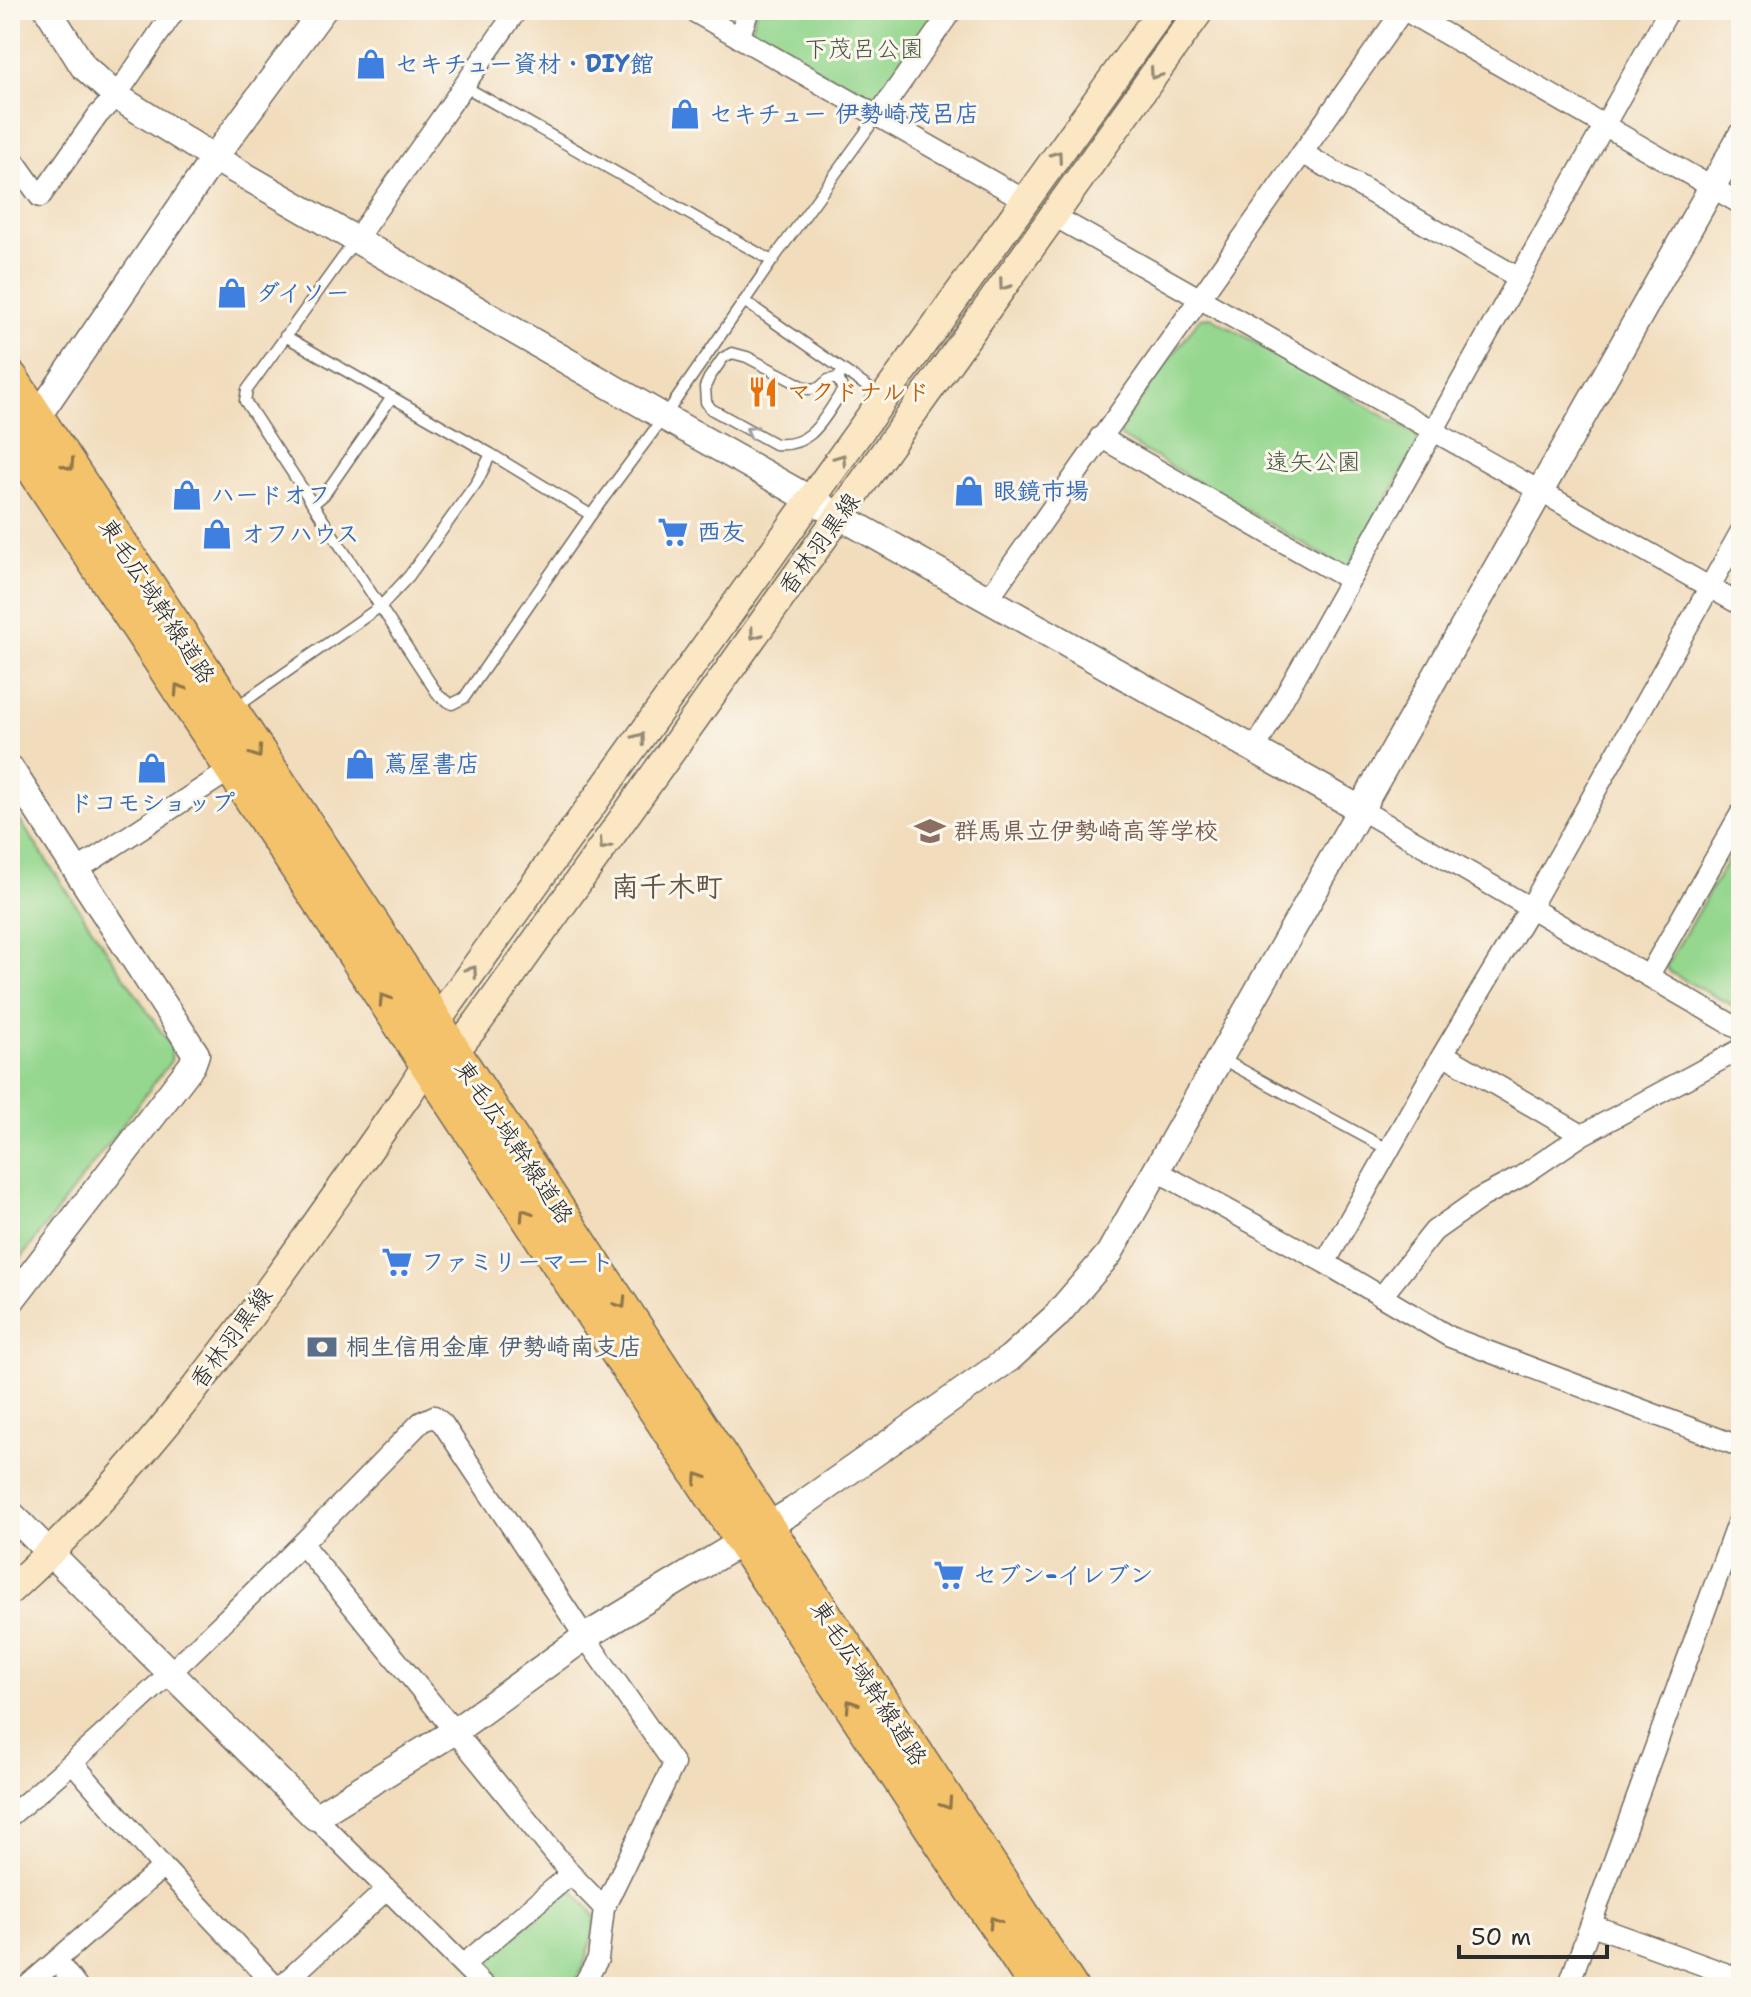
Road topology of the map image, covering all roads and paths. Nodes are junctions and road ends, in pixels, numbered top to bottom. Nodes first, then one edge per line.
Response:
1 (48, 10) edge
2 (175, 10) edge
3 (323, 10) edge
4 (517, 10) edge
5 (691, 10) edge
6 (749, 10) edge
7 (952, 10) edge
8 (1162, 10) edge
9 (1200, 10) edge
10 (1403, 10) edge
11 (1669, 10) edge
12 (739, 38) junction
13 (464, 86) junction
14 (116, 96) junction
15 (878, 115) junction
16 (1605, 125) junction
17 (1741, 136) edge
18 (1302, 153) junction
19 (10, 155) edge
20 (214, 158) junction
21 (1711, 188) junction
22 (1025, 200) junction
23 (1741, 204) edge
24 (1054, 216) junction
25 (357, 238) junction
26 (772, 261) junction
27 (1519, 278) junction
28 (1201, 297) junction
29 (744, 301) junction
30 (285, 336) junction
31 (841, 375) junction
32 (10, 377) edge
33 (392, 397) junction
34 (884, 398) junction
35 (664, 417) junction
36 (1434, 431) junction
37 (1100, 437) junction
38 (19, 439) edge
39 (491, 454) junction
40 (1541, 492) junction
41 (812, 500) junction
42 (313, 504) junction
43 (591, 515) junction
44 (839, 516) junction
45 (1741, 531) edge
46 (1348, 579) junction
47 (1709, 586) junction
48 (988, 599) junction
49 (1741, 605) edge
50 (381, 606) junction
51 (230, 711) junction
52 (1254, 751) junction
53 (10, 768) edge
54 (232, 769) junction
55 (1360, 809) junction
56 (1741, 813) edge
57 (77, 870) junction
58 (1530, 908) junction
59 (1649, 975) junction
60 (436, 1022) junction
61 (1741, 1030) edge
62 (1741, 1049) edge
63 (1443, 1054) junction
64 (440, 1058) junction
65 (1221, 1058) junction
66 (1582, 1135) junction
67 (1389, 1150) junction
68 (1157, 1171) junction
69 (1325, 1263) junction
70 (1382, 1296) junction
71 (10, 1302) edge
72 (1741, 1447) edge
73 (1741, 1512) edge
74 (10, 1513) edge
75 (755, 1535) junction
76 (302, 1544) junction
77 (50, 1554) junction
78 (10, 1590) edge
79 (585, 1637) junction
80 (170, 1674) junction
81 (455, 1731) junction
82 (73, 1763) junction
83 (10, 1816) edge
84 (315, 1817) junction
85 (163, 1867) junction
86 (571, 1874) junction
87 (386, 1890) junction
88 (604, 1908) junction
89 (1592, 1925) junction
90 (57, 1961) junction
91 (463, 1965) junction
92 (1741, 1979) edge
93 (26, 1987) edge
94 (77, 1987) edge
95 (278, 1987) edge
96 (485, 1987) edge
97 (582, 1987) edge
98 (1037, 1987) edge
99 (1070, 1987) edge
100 (1568, 1987) edge

1 - 14 street
2 - 14 street
3 - 20 street
4 - 13 street
5 - 12 street
6 - 12 street
7 - 15 street
22 -> 8 main road, 香林羽黒線
9 -> 24 main road, 香林羽黒線
10 - 16 street
10 - 18 street
11 - 16 street
12 - 15 street
13 - 25 street
13 - 26 lane
14 - 19 street
14 - 20 street
15 - 22 street
15 - 26 lane
16 - 21 street
16 - 27 street
17 - 21 street
18 - 27 street
18 - 28 street
20 - 25 street
20 - 38 street
21 - 23 street
21 - 40 street
22 - 34 main road, 香林羽黒線
24 - 28 street
24 -> 44 main road, 香林羽黒線
25 - 30 lane
25 - 35 street
26 - 29 lane
27 - 36 street
28 - 36 street
28 - 37 street
29 - 31 lane
29 - 35 lane
30 - 33 lane
30 - 42 lane
31 -> 31 lane
31 - 34 lane
32 - 38 highway, 東毛広域幹線道路
33 - 39 lane
33 - 42 lane
41 -> 34 main road, 香林羽黒線
35 - 41 street
35 - 43 lane
36 - 40 street
36 - 46 street
37 - 46 street
37 - 48 street
38 -> 51 highway, 東毛広域幹線道路
54 -> 38 highway, 東毛広域幹線道路
39 - 43 lane
39 - 50 lane
40 - 47 street
40 - 55 street
41 - 44 street
60 -> 41 main road, 香林羽黒線
42 - 50 lane
43 - 50 lane
44 - 48 street
44 -> 64 main road, 香林羽黒線
45 - 47 street
46 - 52 street
47 - 49 street
47 - 58 street
48 - 52 street
50 - 51 lane
51 -> 60 highway, 東毛広域幹線道路
52 - 55 street
53 - 57 street
54 - 57 street
64 -> 54 highway, 東毛広域幹線道路
55 - 58 street
55 - 65 street
56 - 59 street
57 - 71 street
58 - 59 street
58 - 63 street
59 - 61 street
60 - 64 highway, 東毛広域幹線道路
62 - 66 street
63 - 66 street
63 - 67 street
64 - 75 highway, 東毛広域幹線道路
64 - 77 main road, 香林羽黒線
65 - 67 lane
65 - 68 street
66 - 70 street
67 - 69 street
68 - 69 street
68 - 75 street
69 - 70 street
70 - 72 street
73 - 89 street
74 - 77 street
75 - 79 street
98 -> 75 highway, 東毛広域幹線道路
75 -> 99 highway, 東毛広域幹線道路
76 - 79 street
76 - 80 street
76 - 81 street
77 - 78 main road, 香林羽黒線
77 - 80 street
79 - 81 street
79 - 88 street
80 - 82 street
80 - 84 street
81 - 84 street
81 - 86 street
82 - 83 street
82 - 85 street
84 - 87 street
85 - 90 street
85 - 95 street
86 - 88 street
86 - 91 street
87 - 91 street
87 - 95 street
88 - 97 street
89 - 92 street
89 - 100 street
90 - 93 street
90 - 94 street
91 - 96 street

